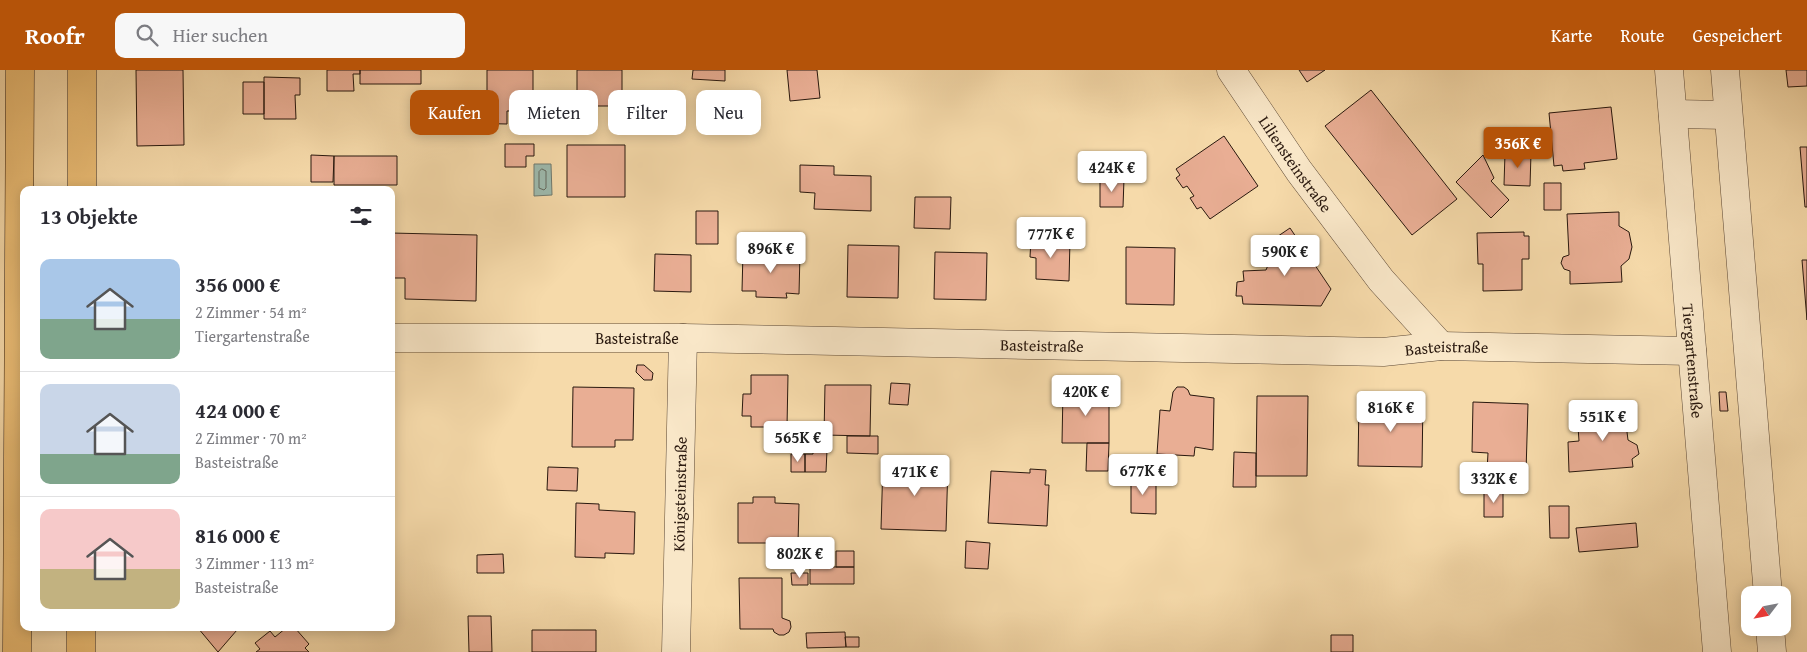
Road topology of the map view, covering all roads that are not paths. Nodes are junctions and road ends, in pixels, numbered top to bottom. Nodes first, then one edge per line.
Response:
1 (20, 70) edge
2 (82, 70) edge
3 (1231, 70) edge
4 (1670, 70) edge
5 (1725, 70) edge
6 (1673, 114) junction
7 (1728, 115) junction
8 (82, 186) edge
9 (395, 338) edge
10 (683, 338) junction
11 (1441, 346) junction
12 (1692, 351) junction
13 (1767, 586) edge
14 (81, 631) edge
15 (1771, 636) edge
16 (17, 652) edge
17 (81, 652) edge
18 (676, 652) edge
19 (1717, 652) edge
20 (1772, 652) edge

1 - 16 main road
2 - 8 main road
3 - 11 street, Liliensteinstraße
4 - 6 street, Tiergartenstraße
5 - 7 street
6 - 7 street
6 - 12 street, Tiergartenstraße
7 - 13 street
9 - 10 street, Basteistraße
10 - 11 street, Basteistraße
10 - 18 street, Königsteinstraße
11 - 12 street, Basteistraße
12 - 19 street, Tiergartenstraße
14 - 17 main road
15 - 20 street

